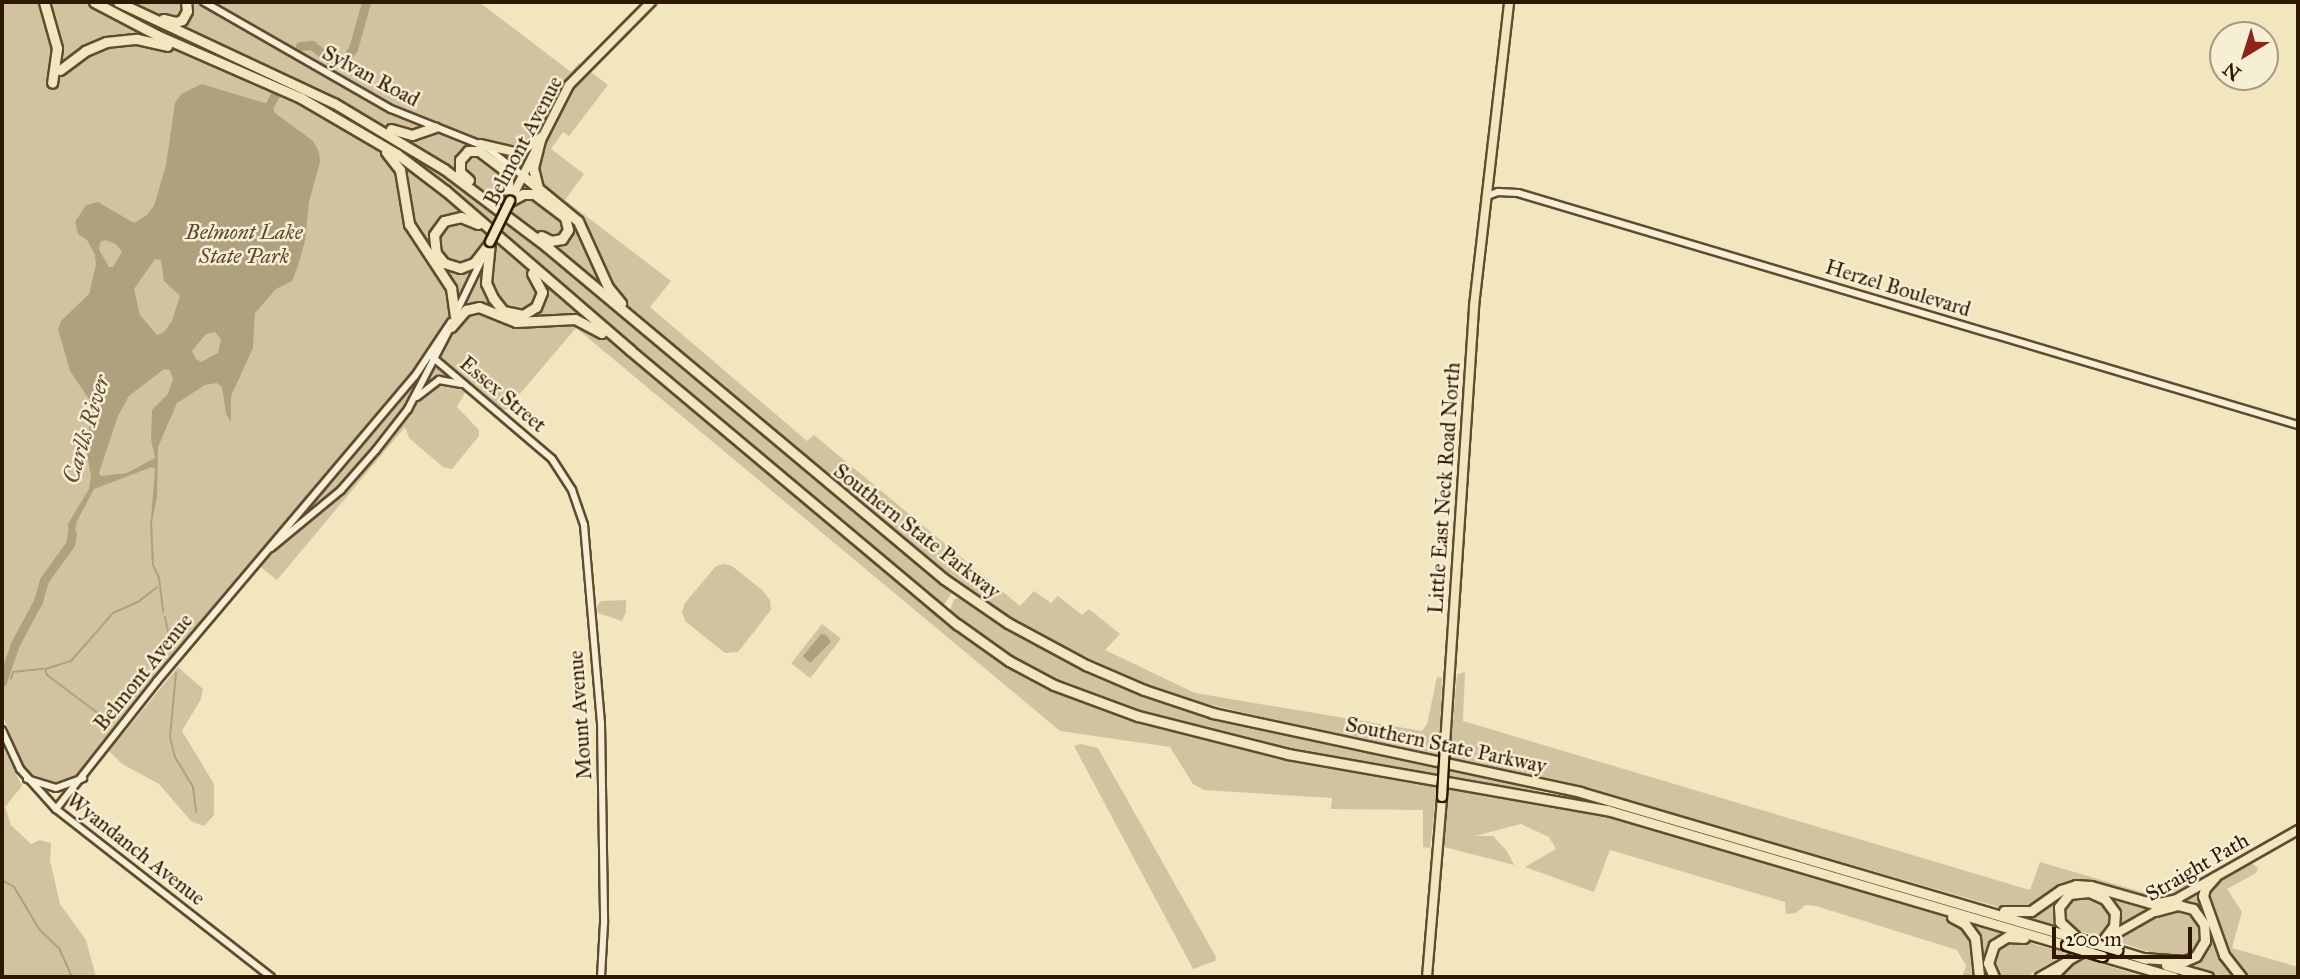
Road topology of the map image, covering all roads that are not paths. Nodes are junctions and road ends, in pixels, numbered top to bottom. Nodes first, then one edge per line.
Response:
1 (44, 2) edge
2 (93, 2) edge
3 (118, 2) edge
4 (186, 2) edge
5 (204, 2) edge
6 (651, 2) edge
7 (1508, 2) edge
8 (141, 14) junction
9 (195, 52) junction
10 (60, 70) dead end
11 (52, 83) dead end
12 (357, 115) junction
13 (356, 127) junction
14 (435, 127) junction
15 (541, 137) junction
16 (480, 144) junction
17 (522, 175) junction
18 (539, 189) junction
19 (1487, 196) junction
20 (510, 201) junction
21 (495, 206) junction
22 (526, 231) junction
23 (491, 237) junction
24 (523, 260) junction
25 (454, 317) junction
26 (451, 327) junction
27 (646, 330) junction
28 (630, 350) junction
29 (433, 358) junction
30 (415, 376) junction
31 (424, 381) junction
32 (464, 385) junction
33 (412, 401) junction
34 (2298, 425) edge
35 (552, 459) joint
36 (259, 558) junction
37 (2, 730) edge
38 (85, 777) junction
39 (27, 779) junction
40 (56, 809) junction
41 (2298, 830) edge
42 (2215, 877) junction
43 (2177, 899) junction
44 (1923, 904) junction
45 (1971, 907) junction
46 (2156, 911) junction
47 (2079, 939) junction
48 (2049, 940) junction
49 (2102, 942) junction
50 (2143, 958) junction
51 (2067, 961) junction
52 (2121, 961) junction
53 (271, 977) edge
54 (601, 977) edge
55 (1427, 977) edge
56 (1979, 977) edge
57 (1994, 977) edge
58 (2040, 977) edge
59 (2051, 977) edge
60 (2155, 977) edge
61 (2174, 977) edge
62 (2208, 977) edge
63 (2241, 977) edge

1 - 11 highway
2 - 9 highway, Southern State Parkway
3 - 8 highway, Southern State Parkway
4 - 8 highway
5 - 14 street, Sylvan Road
6 - 15 main road, Belmont Avenue
7 - 19 main road, Little East Neck Road North
8 - 12 highway, Southern State Parkway
9 - 10 highway
9 - 13 highway, Southern State Parkway
12 - 14 highway
12 - 21 highway, Southern State Parkway
13 - 23 highway, Southern State Parkway
13 - 25 highway
14 - 16 street, Sylvan Road
15 - 16 main road
15 - 17 main road, Belmont Avenue
15 - 18 highway
16 - 17 street, Sylvan Road
17 - 18 highway
17 - 20 main road, Belmont Avenue
18 - 27 highway
19 - 34 street, Herzel Boulevard
19 - 55 main road, Little East Neck Road North, bridge
20 - 21 highway
20 - 22 highway
20 - 23 main road, Belmont Avenue, bridge
21 - 22 highway, Southern State Parkway
22 - 27 highway, Southern State Parkway
23 - 23 highway
23 - 24 highway, Southern State Parkway
23 - 24 highway
23 - 25 street, Belmont Avenue
24 - 28 highway, Southern State Parkway
25 - 26 street, Belmont Avenue
25 - 29 street, Belmont Avenue
26 - 28 highway
26 - 29 street, Belmont Avenue
27 - 45 highway, Southern State Parkway
28 - 44 highway, Southern State Parkway
29 - 30 street, Belmont Avenue
29 - 31 street, Belmont Avenue
29 - 32 street, Essex Street
30 - 31 street
30 - 36 street, Belmont Avenue
31 - 33 street, Belmont Avenue
32 - 33 street
32 - 35 street, Essex Street
33 - 36 street, Belmont Avenue
35 - 54 street, Mount Avenue
36 - 38 street, Belmont Avenue
37 - 39 street, Wyandanch Avenue
38 - 39 street
38 - 40 street, Belmont Avenue
39 - 40 street, Wyandanch Avenue
40 - 53 street, Wyandanch Avenue
41 - 42 main road, Straight Path
42 - 43 main road, Straight Path
42 - 63 highway
43 - 45 highway
43 - 46 main road, Straight Path
44 - 48 highway, Southern State Parkway
44 - 56 highway
45 - 47 highway, Southern State Parkway
46 - 49 main road, Straight Path
46 - 50 highway
47 - 49 highway
47 - 50 highway, Southern State Parkway, bridge
48 - 52 highway, Southern State Parkway, bridge
48 - 57 highway
49 - 51 main road, Straight Path
50 - 62 highway, Southern State Parkway
51 - 58 main road, Straight Path
51 - 59 highway
52 - 60 highway
52 - 61 highway, Southern State Parkway

